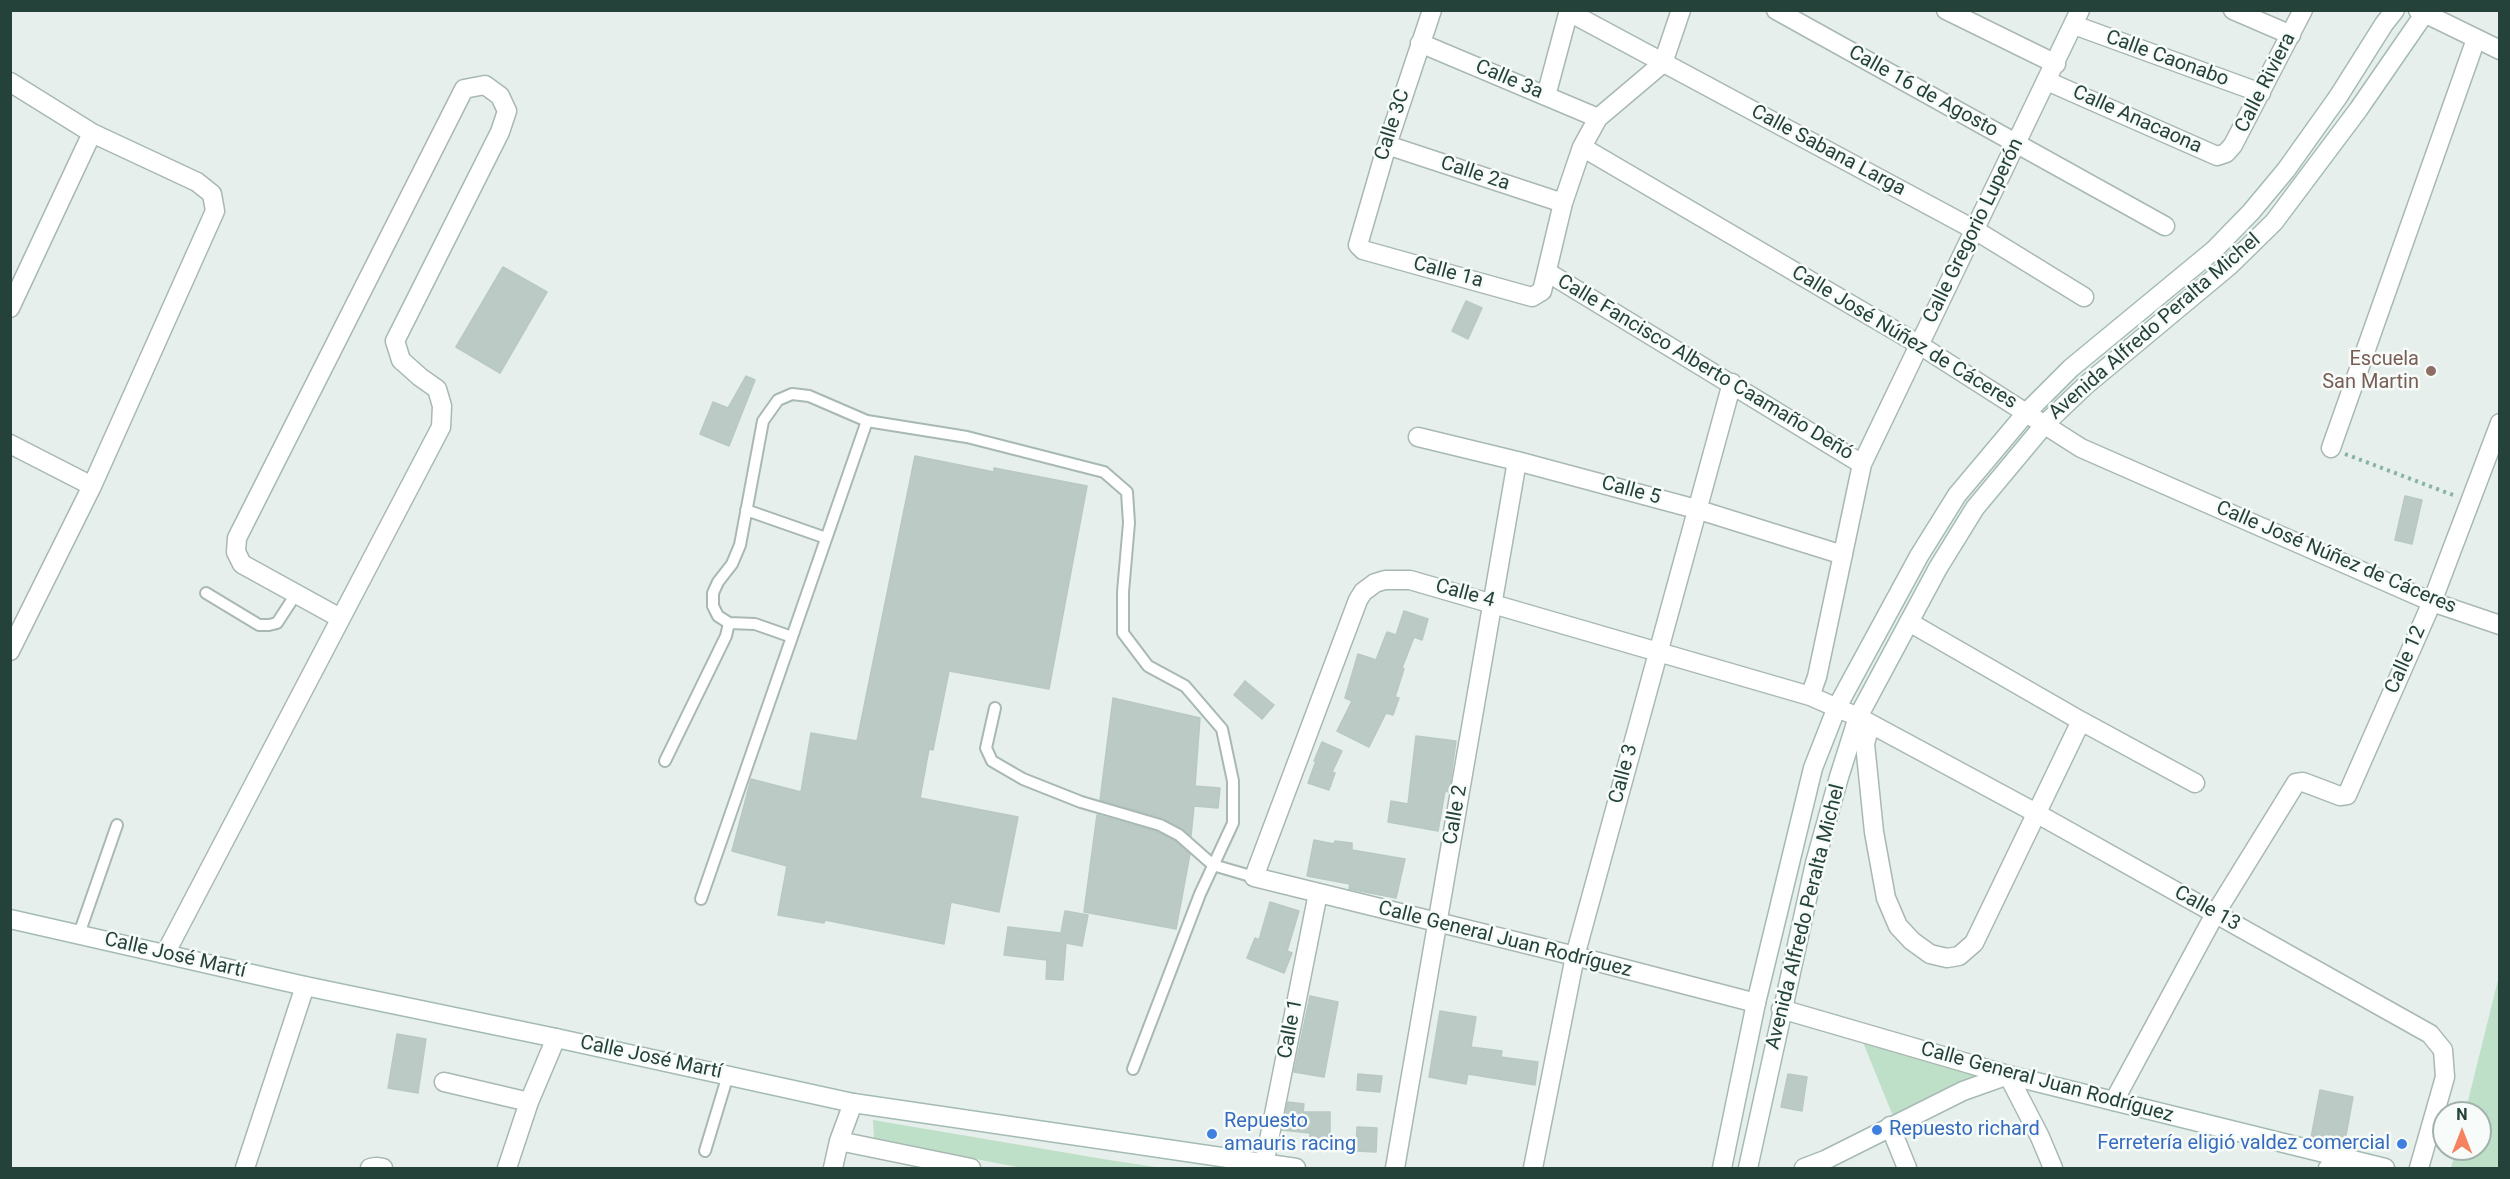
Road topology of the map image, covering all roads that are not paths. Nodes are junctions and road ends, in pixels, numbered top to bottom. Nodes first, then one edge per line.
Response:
1 (1432, 10) edge
2 (1681, 10) edge
3 (1776, 10) edge
4 (1946, 10) edge
5 (2233, 10) edge
6 (2303, 10) edge
7 (2396, 10) edge
8 (1569, 11) edge
9 (2423, 12) edge
10 (2077, 18) edge
11 (2291, 35) junction
12 (2476, 39) junction
13 (1420, 43) junction
14 (2499, 50) edge
15 (1664, 63) junction
16 (2056, 64) junction
17 (2048, 81) junction
18 (10, 82) edge
19 (2261, 93) junction
20 (1546, 96) junction
21 (1598, 118) junction
22 (92, 133) junction
23 (2017, 143) junction
24 (1387, 145) junction
25 (1582, 147) junction
26 (2226, 153) joint
27 (1563, 203) junction
28 (2165, 226) dead end
29 (1975, 230) junction
30 (1358, 241) joint
31 (1547, 272) junction
32 (1542, 291) joint
33 (2084, 297) dead end
34 (10, 308) edge
35 (1918, 344) junction
36 (1732, 383) junction
37 (2026, 413) junction
38 (867, 421) junction
39 (2499, 423) edge
40 (2045, 424) junction
41 (1418, 437) dead end
42 (10, 444) edge
43 (2331, 448) road end
44 (1517, 461) junction
45 (1862, 464) junction
46 (92, 486) junction
47 (1696, 509) junction
48 (746, 510) junction
49 (826, 538) junction
50 (1843, 555) junction
51 (206, 593) dead end
52 (296, 594) junction
53 (1493, 602) junction
54 (2432, 602) junction
55 (340, 618) junction
56 (1908, 622) junction
57 (729, 623) junction
58 (2499, 625) edge
59 (792, 637) junction
60 (10, 651) edge
61 (1657, 653) junction
62 (1810, 696) junction
63 (1837, 707) junction
64 (995, 708) dead end
65 (1864, 721) junction
66 (2081, 721) junction
67 (665, 762) dead end
68 (2195, 783) dead end
69 (2036, 813) junction
70 (117, 825) dead end
71 (1213, 866) junction
72 (1254, 877) junction
73 (1318, 893) junction
74 (701, 899) dead end
75 (2215, 914) junction
76 (10, 919) edge
77 (1437, 923) junction
78 (79, 934) junction
79 (165, 954) junction
80 (1575, 956) junction
81 (305, 986) junction
82 (1756, 1003) junction
83 (1781, 1009) junction
84 (556, 1038) junction
85 (1133, 1069) dead end
86 (728, 1075) junction
87 (2008, 1075) junction
88 (444, 1082) dead end
89 (2114, 1101) junction
90 (529, 1102) junction
91 (853, 1103) junction
92 (1890, 1126) junction
93 (839, 1141) junction
94 (705, 1151) dead end
95 (2333, 1163) edge
96 (1264, 1165) junction
97 (244, 1168) edge
98 (370, 1168) edge
99 (383, 1168) edge
100 (507, 1168) edge
101 (833, 1168) edge
102 (971, 1168) edge
103 (1288, 1168) edge
104 (1395, 1168) edge
105 (1533, 1168) edge
106 (1722, 1168) edge
107 (1748, 1168) edge
108 (1804, 1168) edge
109 (1907, 1168) edge
110 (2052, 1168) edge
111 (2385, 1168) edge
112 (2419, 1168) edge

1 - 13 street, Calle 3C
2 - 15 street
3 - 23 street, Calle 16 de Agosto
4 - 16 street
5 - 11 street
6 - 11 street, Calle Riviera
7 - 37 street, Avenida Alfredo Peralta Michel
8 - 15 street, Calle Sabana Larga
8 - 20 street
9 - 12 street
9 - 40 street, Avenida Alfredo Peralta Michel
10 - 16 street, Calle Gregorio Luperón
10 - 19 street, Calle Caonabo
11 - 19 street, Calle Riviera
12 - 14 street
12 - 43 street
13 - 20 street, Calle 3a
13 - 24 street, Calle 3C
15 - 21 street, Calle Fancisco Alberto Caamaño Deñó
15 - 29 street, Calle Sabana Larga
16 - 17 street, Calle Gregorio Luperón
17 - 23 street, Calle Gregorio Luperón
17 - 26 street, Calle Anacaona
18 - 22 street
19 - 26 street, Calle Riviera
20 - 21 street, Calle 3a
21 - 25 street, Calle Fancisco Alberto Caamaño Deñó
22 - 34 street
22 - 46 street
23 - 28 street, Calle 16 de Agosto
23 - 29 street, Calle Gregorio Luperón
24 - 27 street, Calle 2a
24 - 30 street, Calle 3C
25 - 27 street, Calle Fancisco Alberto Caamaño Deñó
25 - 35 street, Calle José Núñez de Cáceres
27 - 31 street, Calle Fancisco Alberto Caamaño Deñó
29 - 33 street, Calle Sabana Larga
29 - 35 street, Calle Gregorio Luperón
30 - 32 street, Calle 1a
31 - 32 street, Calle Fancisco Alberto Caamaño Deñó
31 - 36 street, Calle Fancisco Alberto Caamaño Deñó
35 - 37 street, Calle José Núñez de Cáceres
35 - 45 street, Calle Gregorio Luperón
36 - 45 street, Calle Fancisco Alberto Caamaño Deñó
36 - 47 street, Calle 3
37 - 40 street, Calle José Núñez de Cáceres
37 - 63 street, Avenida Alfredo Peralta Michel
38 - 48 lane
38 - 49 lane
38 - 71 lane
39 - 54 street, Calle 12
40 - 54 street, Calle José Núñez de Cáceres
40 - 56 street, Avenida Alfredo Peralta Michel
41 - 44 street, Calle 5
42 - 46 street
44 - 47 street, Calle 5
44 - 53 street, Calle 2
45 - 50 street, Calle Gregorio Luperón
46 - 60 street
47 - 50 street, Calle 5
47 - 61 street, Calle 3
48 - 49 lane
48 - 57 lane
49 - 59 lane
50 - 62 street, Calle Gregorio Luperón
51 - 52 lane
52 - 55 street
52 - 55 street
53 - 61 street, Calle 4
53 - 72 street, Calle 4
53 - 77 street, Calle 2
54 - 58 street, Calle José Núñez de Cáceres
54 - 75 street, Calle 12
55 - 79 street
56 - 65 street, Avenida Alfredo Peralta Michel
56 - 66 street
57 - 59 lane
57 - 67 lane
59 - 74 lane
61 - 62 street, Calle 4
61 - 80 street, Calle 3
62 - 63 street, Calle 4
63 - 65 street, Calle 4
63 - 82 street, Avenida Alfredo Peralta Michel
64 - 71 lane
65 - 69 street, Calle 13
65 - 69 street
65 - 83 street, Avenida Alfredo Peralta Michel
66 - 68 street
66 - 69 street
69 - 75 street, Calle 13
70 - 78 lane
71 - 72 lane
71 - 85 lane
72 - 73 street, Calle General Juan Rodríguez
73 - 77 street, Calle General Juan Rodríguez
73 - 96 street, Calle 1
75 - 89 street
75 - 112 street, Calle 13
76 - 78 street, Calle José Martí
77 - 80 street, Calle General Juan Rodríguez
77 - 104 street, Calle 2
78 - 79 street, Calle José Martí
79 - 81 street, Calle José Martí
80 - 82 street, Calle General Juan Rodríguez
80 - 105 street, Calle 3
81 - 84 street, Calle José Martí
81 - 97 street
82 - 106 street, Avenida Alfredo Peralta Michel
83 - 87 street, Calle General Juan Rodríguez
83 - 107 street, Avenida Alfredo Peralta Michel
84 - 86 street, Calle José Martí
84 - 90 street
86 - 91 street, Calle José Martí
86 - 94 lane
87 - 89 street, Calle General Juan Rodríguez
87 - 92 street
87 - 110 street
88 - 90 street
89 - 95 street, Calle General Juan Rodríguez
90 - 100 street
91 - 93 street
91 - 96 street, Calle José Martí
92 - 108 street
92 - 109 street
93 - 101 street
93 - 102 street
95 - 111 street, Calle General Juan Rodríguez
96 - 103 street, Calle José Martí
98 - 99 street

